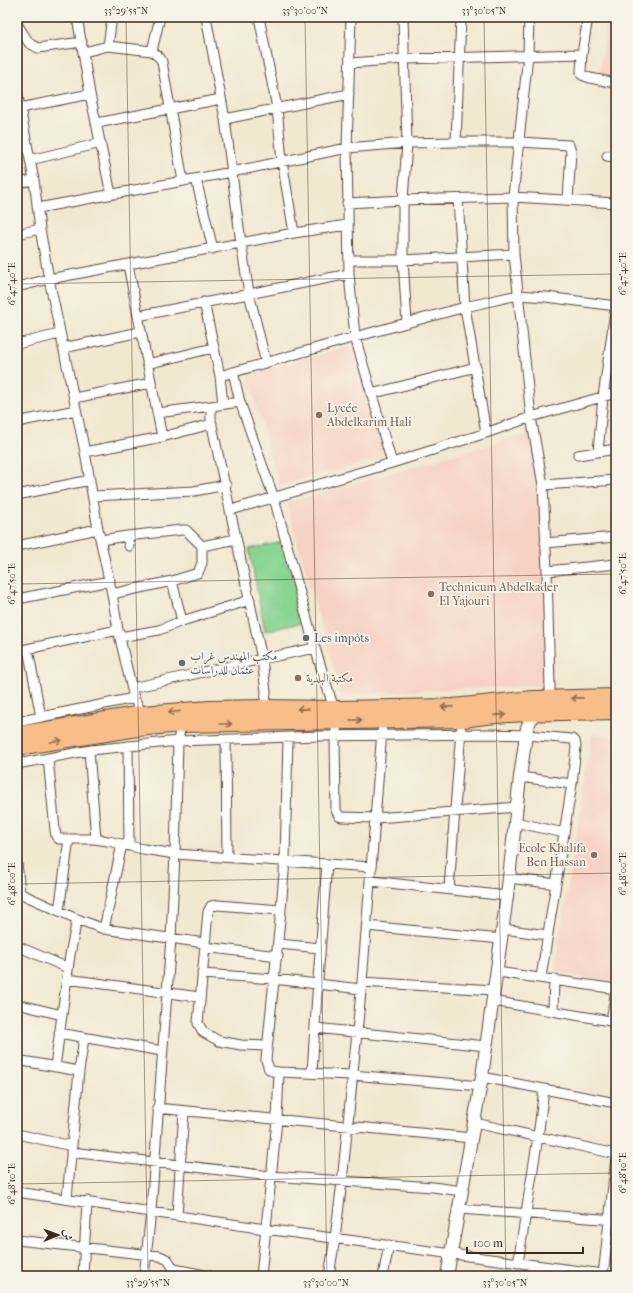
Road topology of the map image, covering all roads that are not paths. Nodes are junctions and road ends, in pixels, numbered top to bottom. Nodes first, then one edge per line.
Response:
1 (77, 17) edge
2 (112, 17) edge
3 (160, 17) edge
4 (206, 17) edge
5 (259, 17) edge
6 (351, 17) edge
7 (403, 17) edge
8 (461, 17) edge
9 (529, 17) edge
10 (588, 17) edge
11 (17, 24) edge
12 (108, 46) junction
13 (83, 47) junction
14 (152, 51) junction
15 (582, 54) junction
16 (528, 55) junction
17 (459, 58) junction
18 (405, 59) junction
19 (350, 63) junction
20 (616, 83) edge
21 (17, 92) edge
22 (90, 94) junction
23 (349, 94) junction
24 (222, 99) junction
25 (20, 108) junction
26 (277, 108) junction
27 (171, 109) junction
28 (225, 119) junction
29 (97, 123) junction
30 (456, 142) junction
31 (520, 142) junction
32 (406, 143) junction
33 (101, 144) junction
34 (347, 148) junction
35 (30, 160) junction
36 (282, 161) junction
37 (232, 172) junction
38 (196, 179) junction
39 (34, 180) junction
40 (184, 181) junction
41 (17, 183) edge
42 (111, 194) junction
43 (513, 197) junction
44 (458, 199) junction
45 (403, 200) junction
46 (568, 200) junction
47 (347, 203) junction
48 (616, 203) edge
49 (38, 208) junction
50 (347, 225) junction
51 (40, 229) junction
52 (294, 233) junction
53 (17, 234) edge
54 (241, 243) junction
55 (213, 249) junction
56 (514, 254) junction
57 (462, 257) junction
58 (349, 260) junction
59 (403, 260) junction
60 (128, 265) junction
61 (349, 274) junction
62 (49, 279) junction
63 (17, 287) edge
64 (249, 293) junction
65 (518, 295) junction
66 (204, 302) junction
67 (616, 305) edge
68 (465, 307) junction
69 (138, 316) junction
70 (407, 323) junction
71 (140, 332) junction
72 (60, 334) junction
73 (355, 337) junction
74 (17, 344) edge
75 (64, 348) junction
76 (213, 348) junction
77 (266, 363) junction
78 (147, 364) junction
79 (476, 367) junction
80 (233, 372) junction
81 (220, 376) junction
82 (151, 383) junction
83 (616, 393) edge
84 (371, 394) junction
85 (603, 397) junction
86 (74, 398) junction
87 (240, 402) junction
88 (223, 404) junction
89 (211, 406) junction
90 (76, 410) junction
91 (157, 413) junction
92 (531, 417) junction
93 (17, 422) edge
94 (212, 424) junction
95 (486, 433) junction
96 (162, 437) junction
97 (616, 449) edge
98 (85, 452) junction
99 (598, 452) junction
100 (578, 455) dead end
101 (392, 463) junction
102 (90, 480) junction
103 (616, 480) edge
104 (226, 485) junction
105 (543, 485) junction
106 (17, 495) edge
107 (93, 496) junction
108 (274, 498) junction
109 (231, 510) junction
110 (98, 529) junction
111 (127, 536) junction
112 (616, 537) edge
113 (236, 539) junction
114 (101, 540) junction
115 (545, 543) junction
116 (17, 546) edge
117 (129, 546) dead end
118 (202, 546) junction
119 (616, 564) edge
120 (547, 571) junction
121 (110, 581) junction
122 (172, 581) junction
123 (112, 594) junction
124 (17, 599) edge
125 (250, 600) junction
126 (182, 621) junction
127 (119, 634) junction
128 (315, 648) junction
129 (28, 649) junction
130 (17, 651) edge
131 (262, 659) junction
132 (132, 688) junction
133 (550, 689) dead end
134 (616, 697) edge
135 (134, 698) junction
136 (534, 706) junction
137 (271, 711) junction
138 (616, 711) edge
139 (142, 714) junction
140 (88, 715) junction
141 (336, 715) junction
142 (41, 717) junction
143 (464, 719) junction
144 (384, 720) junction
145 (17, 722) edge
146 (181, 724) junction
147 (17, 735) edge
148 (459, 735) junction
149 (527, 735) junction
150 (335, 736) junction
151 (382, 736) junction
152 (288, 738) junction
153 (226, 740) junction
154 (178, 741) junction
155 (128, 746) junction
156 (17, 747) edge
157 (89, 751) junction
158 (48, 758) junction
159 (17, 764) edge
160 (520, 777) junction
161 (572, 784) junction
162 (517, 807) junction
163 (455, 812) junction
164 (376, 818) junction
165 (515, 822) junction
166 (564, 833) junction
167 (69, 839) junction
168 (96, 839) junction
169 (126, 845) junction
170 (175, 854) junction
171 (228, 857) junction
172 (285, 860) junction
173 (17, 863) edge
174 (327, 864) junction
175 (372, 867) junction
176 (509, 878) junction
177 (371, 881) junction
178 (556, 884) junction
179 (449, 889) junction
180 (18, 892) edge
181 (507, 896) junction
182 (281, 910) junction
183 (59, 911) junction
184 (78, 919) junction
185 (367, 926) junction
186 (104, 929) junction
187 (502, 934) junction
188 (548, 935) junction
189 (170, 938) junction
190 (279, 944) junction
191 (205, 945) junction
192 (17, 946) edge
193 (320, 948) junction
194 (278, 956) junction
195 (68, 968) junction
196 (497, 972) junction
197 (202, 974) junction
198 (541, 977) junction
199 (66, 979) junction
200 (274, 979) junction
201 (554, 979) junction
202 (318, 984) junction
203 (361, 985) junction
204 (616, 989) edge
205 (166, 993) junction
206 (493, 996) junction
207 (199, 997) junction
208 (17, 1004) edge
209 (553, 1011) junction
210 (62, 1014) junction
211 (614, 1021) edge
212 (315, 1028) junction
213 (59, 1033) junction
214 (357, 1033) junction
215 (84, 1038) junction
216 (267, 1046) junction
217 (486, 1046) junction
218 (162, 1051) junction
219 (17, 1060) edge
220 (55, 1067) junction
221 (80, 1071) junction
222 (279, 1072) junction
223 (312, 1073) junction
224 (352, 1075) junction
225 (482, 1081) junction
226 (544, 1089) junction
227 (616, 1103) edge
228 (157, 1108) junction
229 (184, 1111) junction
230 (276, 1120) junction
231 (474, 1123) junction
232 (347, 1125) junction
233 (17, 1134) edge
234 (538, 1137) junction
235 (472, 1138) junction
236 (72, 1149) junction
237 (616, 1154) edge
238 (616, 1158) edge
239 (154, 1163) junction
240 (181, 1166) junction
241 (270, 1176) junction
242 (342, 1182) junction
243 (462, 1191) junction
244 (17, 1192) edge
245 (67, 1198) junction
246 (86, 1201) junction
247 (459, 1209) junction
248 (151, 1211) junction
249 (526, 1214) junction
250 (177, 1215) junction
251 (612, 1220) edge
252 (265, 1229) junction
253 (335, 1238) junction
254 (17, 1240) edge
255 (388, 1245) junction
256 (84, 1247) junction
257 (146, 1254) junction
258 (451, 1254) junction
259 (518, 1263) junction
260 (532, 1265) junction
261 (188, 1274) edge
262 (603, 1275) edge
263 (83, 1276) edge
264 (144, 1276) edge
265 (210, 1276) edge
266 (261, 1276) edge
267 (329, 1276) edge
268 (382, 1276) edge
269 (447, 1276) edge
270 (530, 1276) edge

1 - 13 street
2 - 12 street
3 - 14 street
4 - 24 street
5 - 26 street
6 - 19 street
7 - 18 street
8 - 17 street
9 - 16 street
10 - 15 street
11 - 13 street
12 - 13 street
12 - 14 street
13 - 22 street
14 - 27 street
15 - 16 street
15 - 20 street
16 - 17 street
16 - 31 street
17 - 18 street
17 - 30 street
18 - 19 street
18 - 32 street
19 - 23 street
21 - 25 street
22 - 25 street
22 - 29 street
23 - 26 street
23 - 34 street
24 - 27 street
24 - 28 street
25 - 35 street
26 - 28 street
26 - 36 street
27 - 29 street
27 - 40 street
28 - 37 street
29 - 33 street
30 - 31 street
30 - 32 street
31 - 43 street
31 - 46 street
32 - 34 street
32 - 45 street
33 - 35 street
33 - 42 street
34 - 36 street
34 - 47 street
35 - 39 street
36 - 37 street
36 - 52 street
37 - 38 street
37 - 54 street
38 - 40 street
38 - 55 street
39 - 41 street
39 - 49 street
40 - 42 street
42 - 49 street
43 - 44 street
43 - 46 street
43 - 56 street
44 - 45 street
44 - 57 street
45 - 47 street
45 - 59 street
46 - 48 street
47 - 50 street
49 - 51 street
50 - 52 street
50 - 58 street
51 - 53 street
51 - 62 street
52 - 54 street
54 - 55 street
54 - 64 street
55 - 60 street
56 - 57 street
56 - 65 street
57 - 59 street
57 - 68 street
58 - 59 street
58 - 61 street
59 - 70 street
60 - 62 street
60 - 69 street
61 - 64 street
61 - 73 street
62 - 63 street
62 - 72 street
64 - 66 street
64 - 77 street
65 - 67 street
65 - 68 street
65 - 92 street
66 - 69 street
66 - 76 street
67 - 85 street
68 - 70 street
68 - 79 street
69 - 71 street
70 - 73 street
71 - 75 street
71 - 78 street
72 - 74 street
72 - 75 street
73 - 77 street
73 - 84 street
75 - 86 street
76 - 78 street
76 - 81 street
77 - 80 street
78 - 82 street
79 - 84 street
79 - 95 street
80 - 81 street
80 - 87 street
81 - 88 street
82 - 86 street
82 - 91 street
83 - 85 street
84 - 101 street
85 - 92 street
85 - 99 street
86 - 90 street
87 - 88 street
87 - 108 street
88 - 89 street
89 - 91 street
89 - 94 street
90 - 93 street
90 - 98 street
91 - 96 street
92 - 95 street
92 - 105 street
94 - 96 street
94 - 104 street
95 - 101 street
96 - 98 street
97 - 99 street
98 - 102 street
99 - 100 street
101 - 108 street
102 - 106 street
102 - 107 street
103 - 105 street
104 - 107 street
104 - 109 street
105 - 115 street
107 - 110 street
108 - 109 street
108 - 128 street
109 - 113 street
110 - 114 street
110 - 116 street
111 - 114 street
111 - 117 street
111 - 118 street
112 - 115 street
113 - 118 street
113 - 125 street
114 - 121 street
115 - 120 street
118 - 122 street
119 - 120 street
120 - 133 street
121 - 123 street
121 - 124 street
122 - 123 street
122 - 126 street
123 - 127 street
125 - 126 street
125 - 131 street
126 - 127 street
127 - 129 street
127 - 132 street
128 - 131 street
128 - 141 street
129 - 130 street
129 - 142 street
131 - 132 street
131 - 137 street
132 - 135 street
134 -> 136 highway
135 - 139 street
135 - 140 street
136 - 138 highway
136 -> 141 highway
143 -> 136 highway
136 - 149 street
137 -> 139 highway
137 - 141 highway
146 -> 137 highway
139 - 140 highway
140 - 142 street
140 - 147 highway
141 -> 144 highway
141 - 150 street
142 - 145 street
143 - 144 highway
143 - 148 street
144 - 151 street
146 - 154 street
156 -> 146 highway
148 - 149 street
148 - 151 street
148 - 163 street
149 - 160 street
149 - 161 street
150 - 151 street
150 - 152 street
150 - 164 street
151 - 164 street
152 - 153 street
152 - 172 street
153 - 154 street
153 - 171 street
154 - 155 street
154 - 170 street
155 - 157 street
155 - 169 street
157 - 158 street
157 - 168 street
158 - 159 street
158 - 167 street
160 - 161 street
160 - 162 street
161 - 166 street
162 - 163 street
162 - 165 street
163 - 164 street
163 - 179 street
164 - 175 street
165 - 166 street
165 - 176 street
166 - 178 street
167 - 168 street
167 - 183 street
168 - 169 street
169 - 170 street
169 - 186 street
170 - 171 street
170 - 189 street
171 - 172 street
172 - 174 street
172 - 182 street
173 - 180 street
174 - 175 street
174 - 193 street
175 - 177 street
176 - 178 street
176 - 181 street
177 - 179 street
177 - 185 street
178 - 188 street
179 - 181 street
180 - 183 street
181 - 187 street
182 - 190 street
182 - 191 street
183 - 184 street
184 - 186 street
184 - 195 street
185 - 187 street
185 - 203 street
186 - 189 street
187 - 188 street
187 - 196 street
188 - 198 street
189 - 191 street
189 - 205 street
190 - 193 street
190 - 194 street
191 - 194 street
191 - 197 street
192 - 195 street
193 - 202 street
194 - 200 street
195 - 199 street
196 - 198 street
196 - 206 street
197 - 200 street
197 - 207 street
198 - 201 street
199 - 205 street
199 - 210 street
200 - 202 street
200 - 216 street
201 - 204 street
201 - 209 street
202 - 203 street
202 - 212 street
203 - 206 street
203 - 214 street
204 - 211 street
205 - 207 street
205 - 218 street
206 - 209 street
206 - 217 street
207 - 216 street
208 - 210 street
209 - 211 street
210 - 213 street
212 - 214 street
212 - 223 street
213 - 215 street
213 - 220 street
214 - 217 street
214 - 224 street
215 - 218 street
215 - 221 street
216 - 222 street
217 - 225 street
218 - 228 street
219 - 220 street
220 - 221 street
221 - 236 street
222 - 223 street
222 - 230 street
223 - 224 street
224 - 225 street
224 - 232 street
225 - 226 street
225 - 231 street
226 - 227 street
226 - 234 street
228 - 229 street
228 - 239 street
229 - 230 street
229 - 240 street
230 - 232 street
230 - 241 street
231 - 234 street
231 - 235 street
232 - 235 street
232 - 242 street
233 - 236 street
234 - 237 street
234 - 249 street
235 - 243 street
236 - 239 street
236 - 245 street
238 - 251 street
239 - 240 street
239 - 248 street
240 - 241 street
240 - 250 street
241 - 242 street
241 - 252 street
242 - 243 street
242 - 253 street
243 - 247 street
244 - 245 street
245 - 246 street
246 - 248 street
246 - 256 street
247 - 249 street
247 - 258 street
248 - 250 street
248 - 257 street
249 - 251 street
249 - 259 street
250 - 252 street
251 - 262 street
252 - 253 street
252 - 266 street
253 - 255 street
253 - 267 street
254 - 256 street
255 - 258 street
255 - 268 street
256 - 257 street
256 - 263 street
257 - 261 street
257 - 264 street
258 - 259 street
258 - 269 street
259 - 260 street
260 - 262 street
260 - 270 street
261 - 265 street

